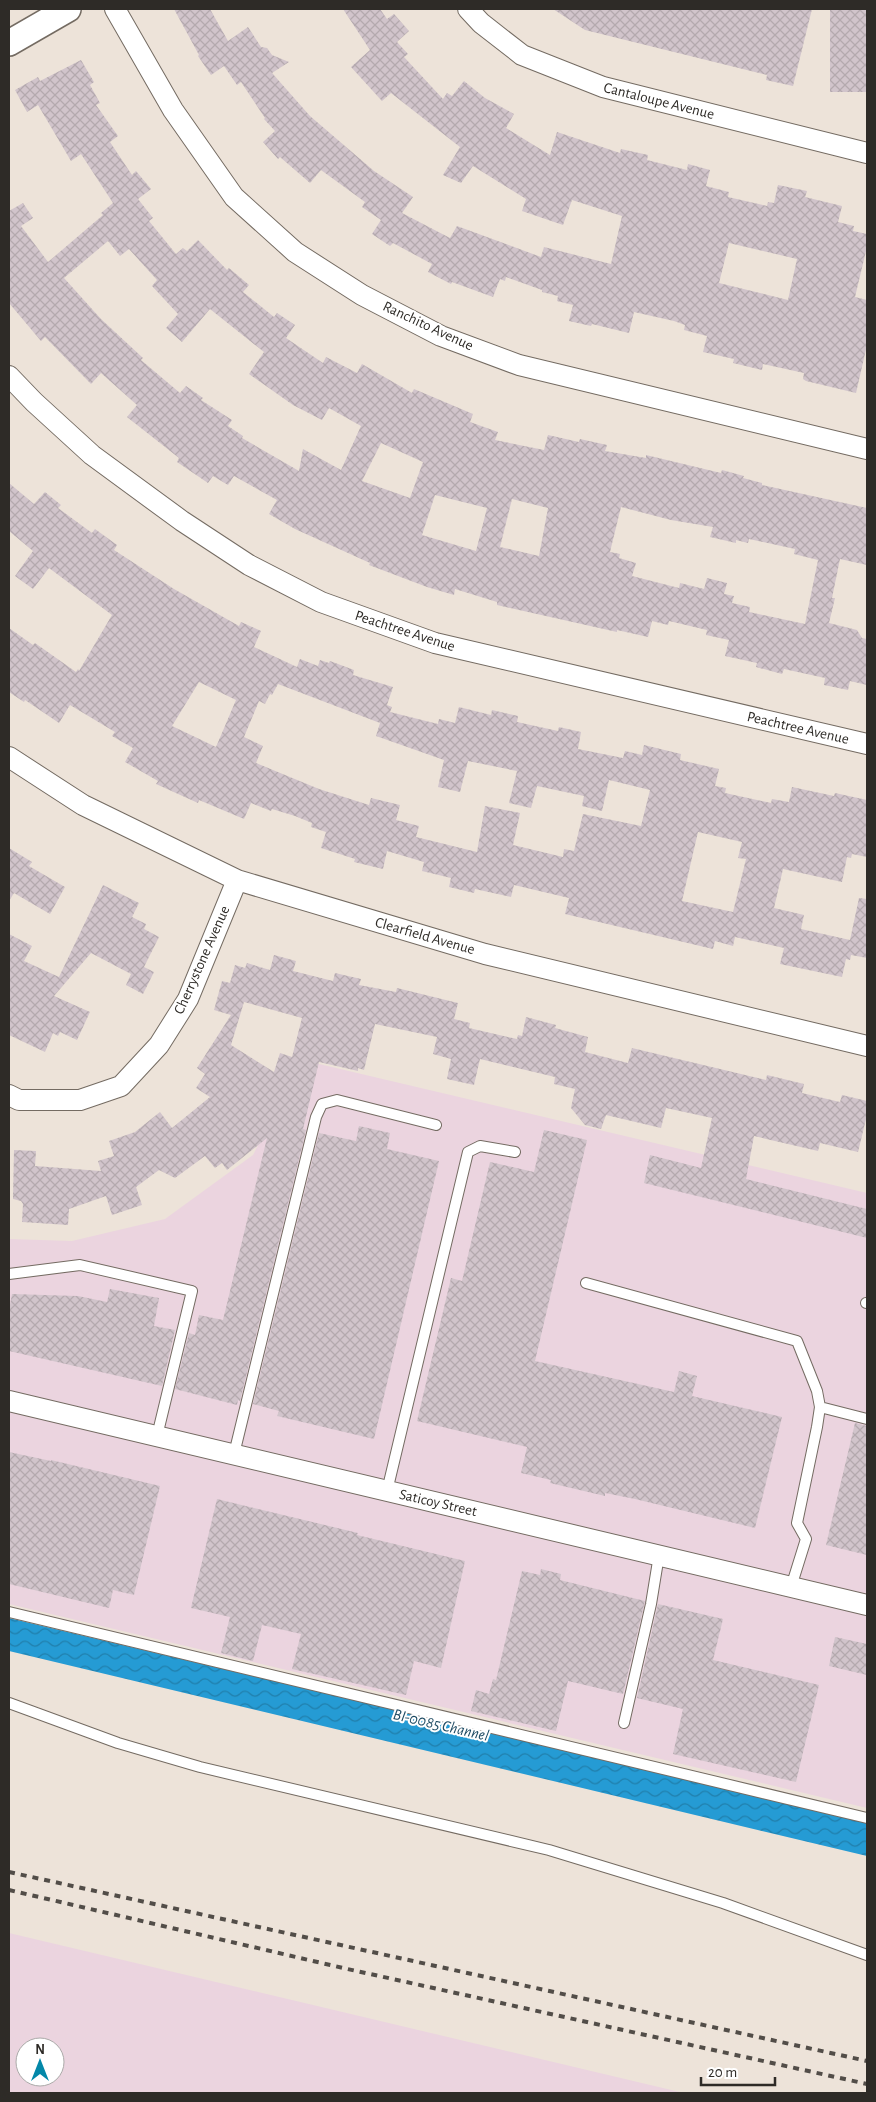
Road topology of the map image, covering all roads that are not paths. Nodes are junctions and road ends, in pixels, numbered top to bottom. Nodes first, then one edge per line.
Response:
1 (68, 9) edge
2 (115, 9) edge
3 (468, 9) edge
4 (9, 43) edge
5 (867, 153) edge
6 (9, 376) edge
7 (867, 449) edge
8 (867, 744) edge
9 (9, 758) edge
10 (237, 880) junction
11 (867, 1046) edge
12 (9, 1095) edge
13 (436, 1125) dead end
14 (514, 1152) dead end
15 (9, 1274) edge
16 (586, 1282) dead end
17 (9, 1401) edge
18 (820, 1407) junction
19 (867, 1419) edge
20 (157, 1436) junction
21 (234, 1454) junction
22 (388, 1491) junction
23 (658, 1555) junction
24 (791, 1587) junction
25 (867, 1605) edge
26 (9, 1612) edge
27 (9, 1703) edge
28 (624, 1723) dead end
29 (867, 1818) edge
30 (867, 1955) edge

1 - 4 street
2 - 7 street, Ranchito Avenue
3 - 5 street, Cantaloupe Avenue
6 - 8 street, Peachtree Avenue
9 - 10 street, Clearfield Avenue
10 - 11 street, Clearfield Avenue
10 - 12 street, Cherrystone Avenue
13 - 21 lane
14 - 22 lane
15 - 20 lane
16 - 18 lane
17 - 20 street, Saticoy Street
18 - 19 lane
18 - 24 lane
20 - 21 street, Saticoy Street
21 - 22 street, Saticoy Street
22 - 23 street, Saticoy Street
23 - 24 street, Saticoy Street
23 - 28 lane
24 - 25 street, Saticoy Street
26 - 29 lane
27 - 30 lane

